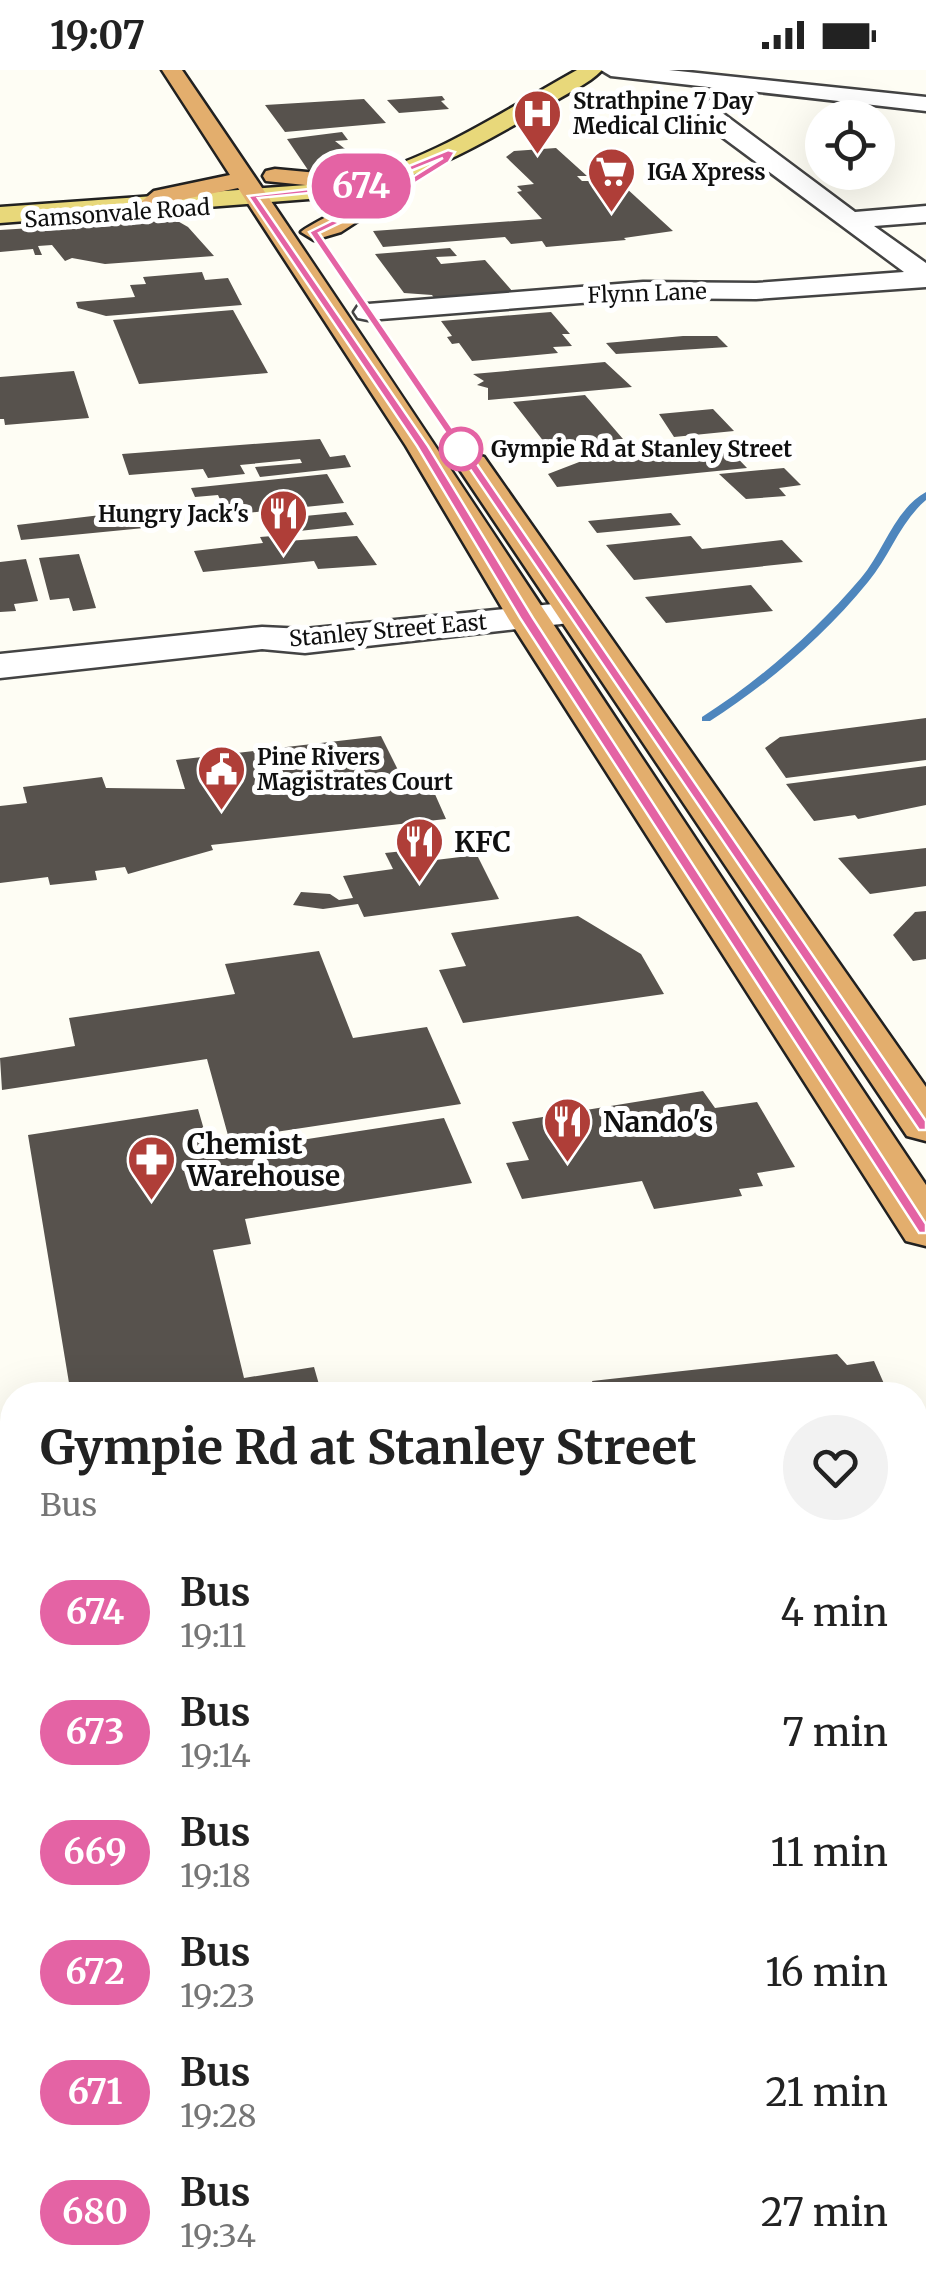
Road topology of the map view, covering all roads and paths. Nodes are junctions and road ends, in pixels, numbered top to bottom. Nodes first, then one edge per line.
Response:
1 (172, 70) edge
2 (592, 70) edge
3 (611, 70) edge
4 (745, 85) junction
5 (926, 104) edge
6 (257, 150) dead end
7 (380, 189) junction
8 (12, 190) dead end
9 (285, 190) junction
10 (252, 193) junction
11 (71, 209) junction
12 (926, 214) edge
13 (0, 218) edge
14 (850, 220) junction
15 (314, 232) junction
16 (926, 278) edge
17 (368, 312) junction
18 (398, 356) dead end
19 (458, 444) dead end
20 (544, 606) junction
21 (0, 666) edge
22 (926, 1126) edge
23 (926, 1228) edge

1 - 10 highway
2 - 7 main road, Samsonvale Road
3 - 4 street
4 - 5 street
4 - 14 street
6 - 9 highway
7 - 9 main road, Samsonvale Road
7 - 15 highway
8 - 11 main road
9 - 10 main road, Samsonvale Road
9 - 15 highway
10 - 11 main road, Samsonvale Road
10 - 13 main road, Samsonvale Road
10 - 20 highway
11 - 13 main road, Samsonvale Road
12 - 14 street
14 - 16 street
15 - 17 highway
16 - 17 street, Flynn Lane
17 - 18 highway
19 - 20 highway
20 - 21 street, Stanley Street East
20 - 22 highway
20 - 23 highway

